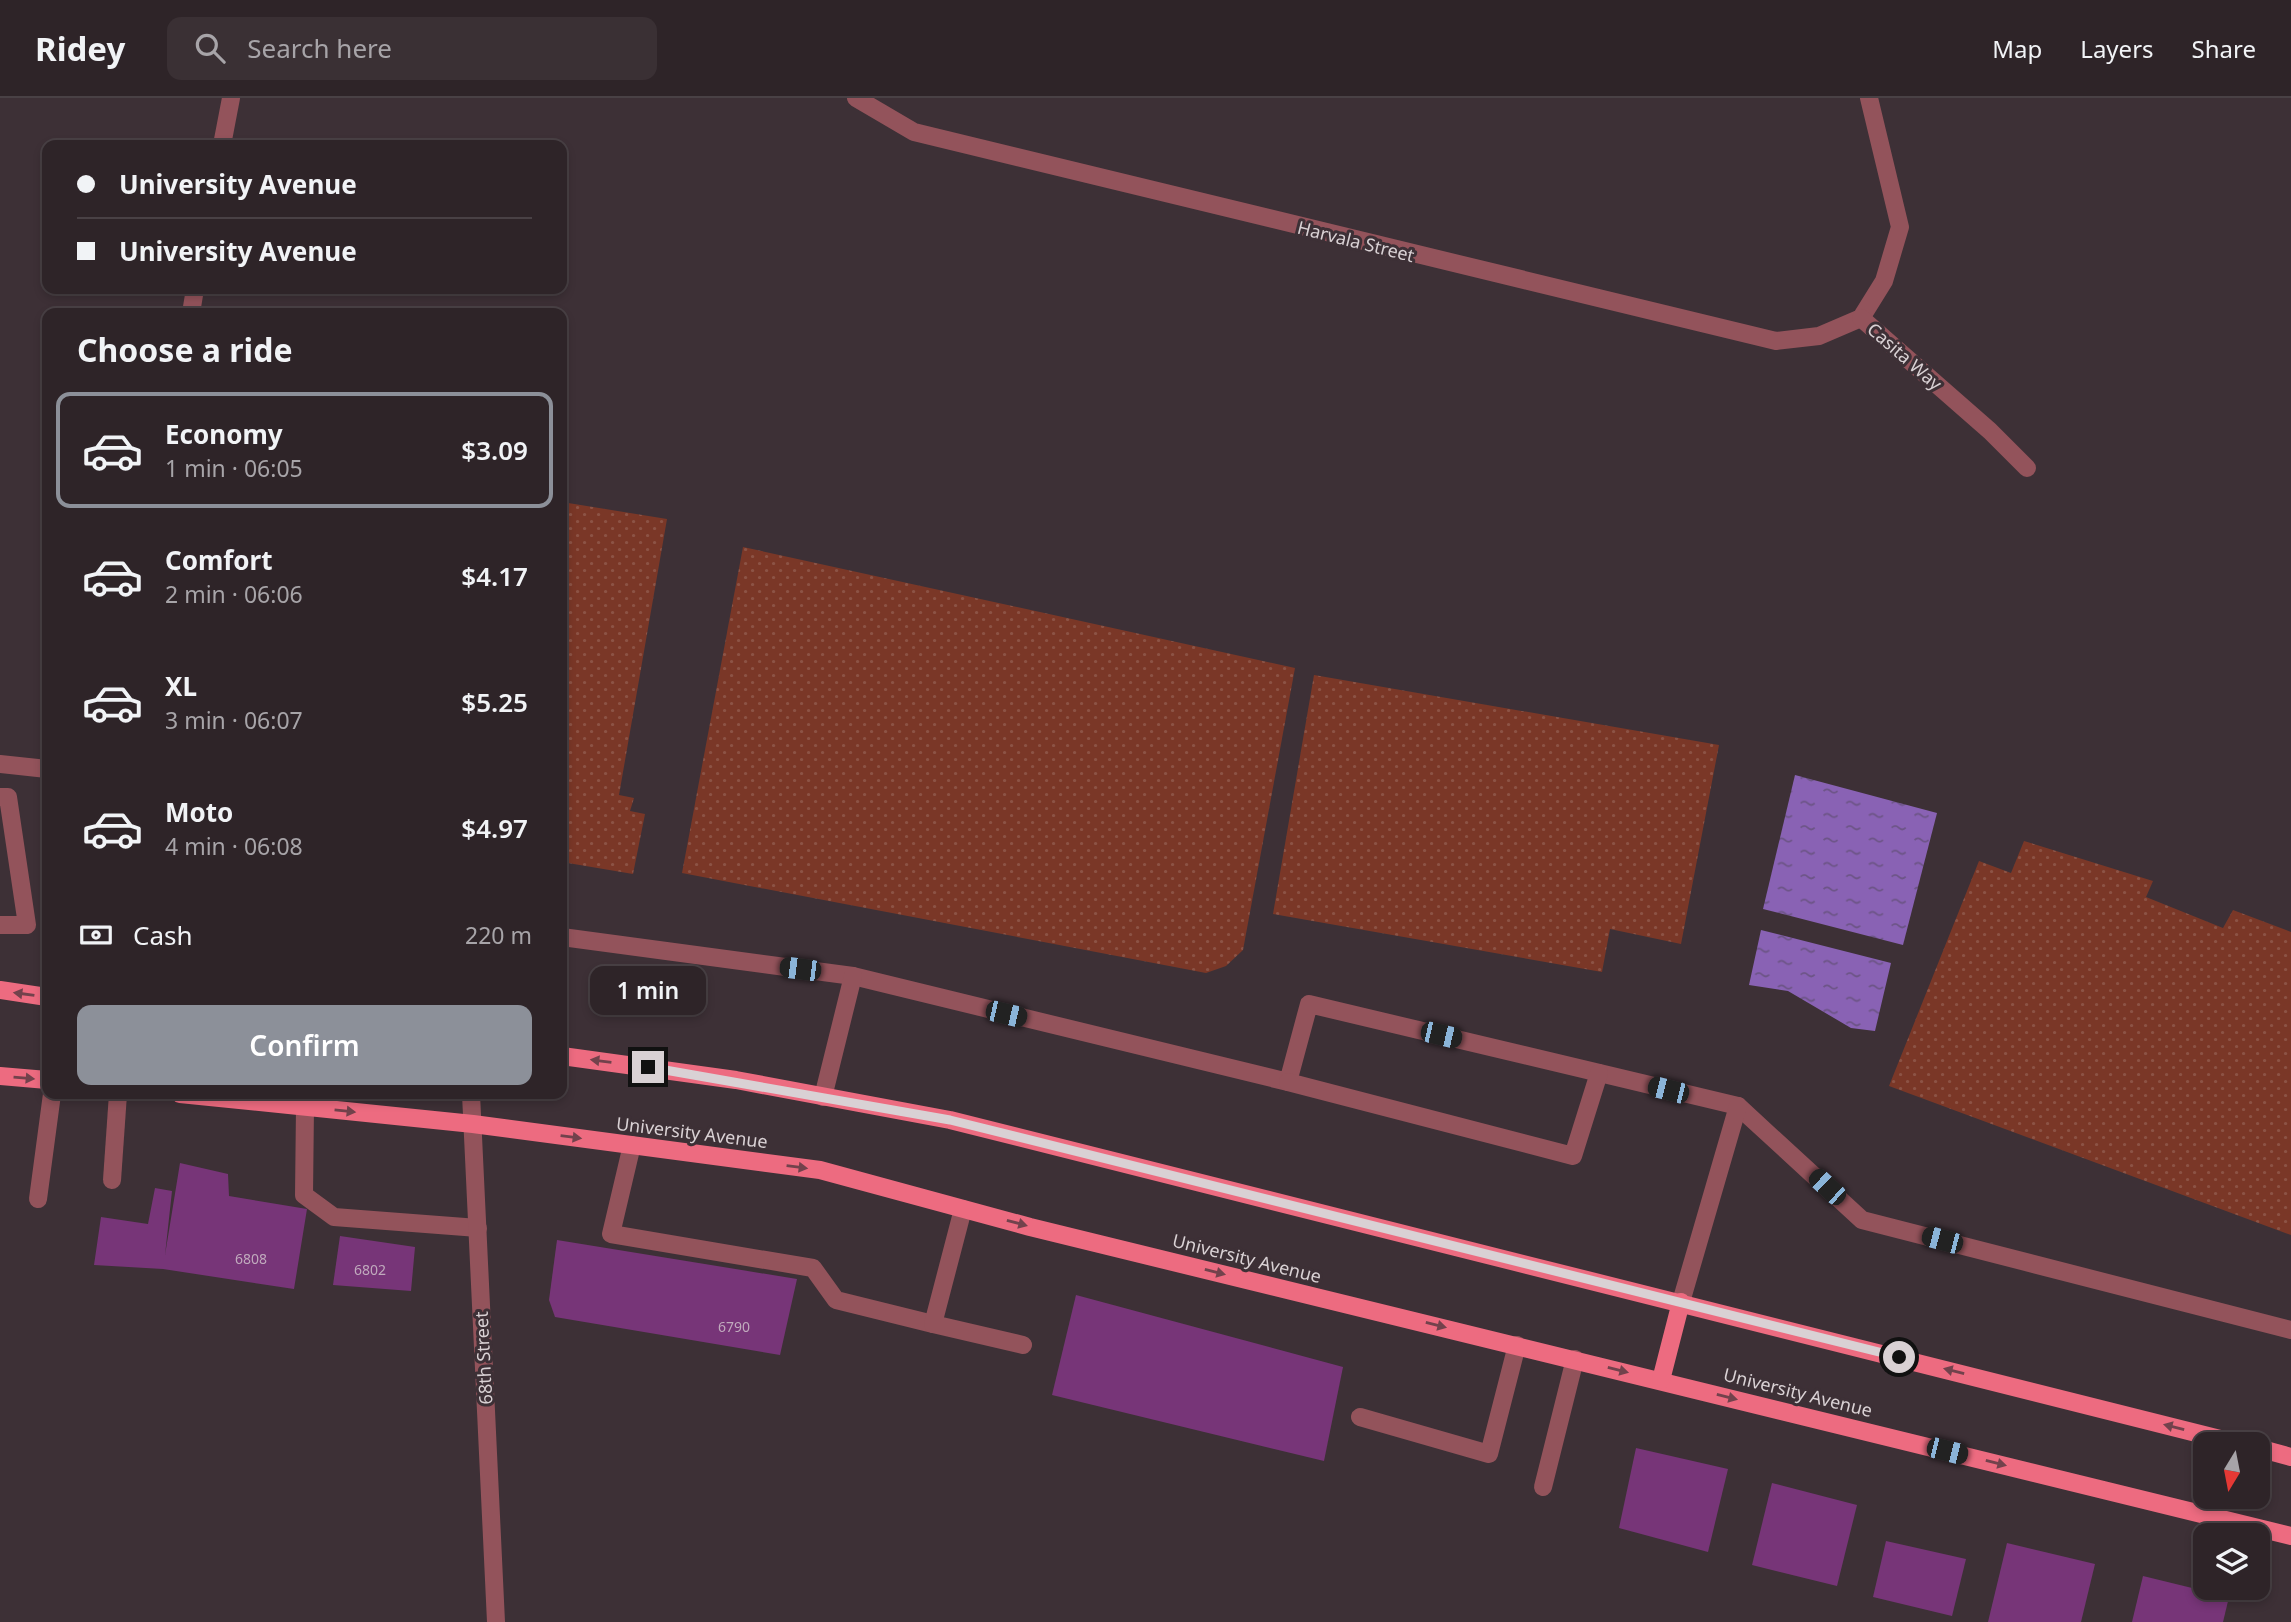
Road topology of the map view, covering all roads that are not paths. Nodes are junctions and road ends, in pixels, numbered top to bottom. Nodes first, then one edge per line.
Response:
1 (231, 98) edge
2 (856, 98) edge
3 (1869, 98) edge
4 (223, 140) edge
5 (1861, 318) junction
6 (2027, 468) dead end
7 (0, 764) edge
8 (42, 768) edge
9 (0, 797) edge
10 (0, 925) edge
11 (567, 938) edge
12 (853, 976) junction
13 (0, 990) edge
14 (42, 996) edge
15 (567, 1057) edge
16 (1599, 1073) junction
17 (0, 1076) edge
18 (42, 1080) edge
19 (1289, 1082) junction
20 (823, 1097) junction
21 (51, 1099) edge
22 (118, 1099) edge
23 (228, 1099) edge
24 (471, 1099) edge
25 (1738, 1106) junction
26 (304, 1107) junction
27 (473, 1124) junction
28 (632, 1145) junction
29 (112, 1180) dead end
30 (38, 1199) dead end
31 (963, 1209) junction
32 (478, 1228) junction
33 (1681, 1302) junction
34 (933, 1324) junction
35 (2291, 1331) edge
36 (1023, 1345) dead end
37 (1517, 1345) junction
38 (1575, 1359) junction
39 (1661, 1380) junction
40 (1360, 1417) dead end
41 (2193, 1432) edge
42 (2270, 1451) edge
43 (2291, 1457) edge
44 (1543, 1487) dead end
45 (2291, 1536) edge
46 (496, 1622) edge

1 - 4 street
2 - 5 street, Harvala Street
3 - 5 street, Casita Way
5 - 6 street, Casita Way
7 - 8 street
9 - 10 street
11 - 12 street
12 - 19 street
12 - 20 street
14 -> 13 main road
20 -> 15 main road
16 - 19 street
16 - 19 street
16 - 25 street
17 -> 18 main road
20 - 33 main road
21 - 30 street
22 - 29 street
23 - 26 main road, University Avenue
24 - 27 street, 68th Street
25 - 33 street
25 - 35 street
26 -> 27 main road, University Avenue
26 - 32 street
27 -> 28 main road, University Avenue
27 - 32 street, 68th Street
28 -> 31 main road, University Avenue
28 - 34 street
31 - 34 street
31 -> 37 main road, University Avenue
32 - 46 street, 68th Street
33 - 39 main road
41 -> 33 main road
34 - 36 street
37 - 38 main road, University Avenue
37 - 40 street
38 -> 39 main road, University Avenue
38 - 44 street
39 -> 45 main road, University Avenue
42 - 43 main road

